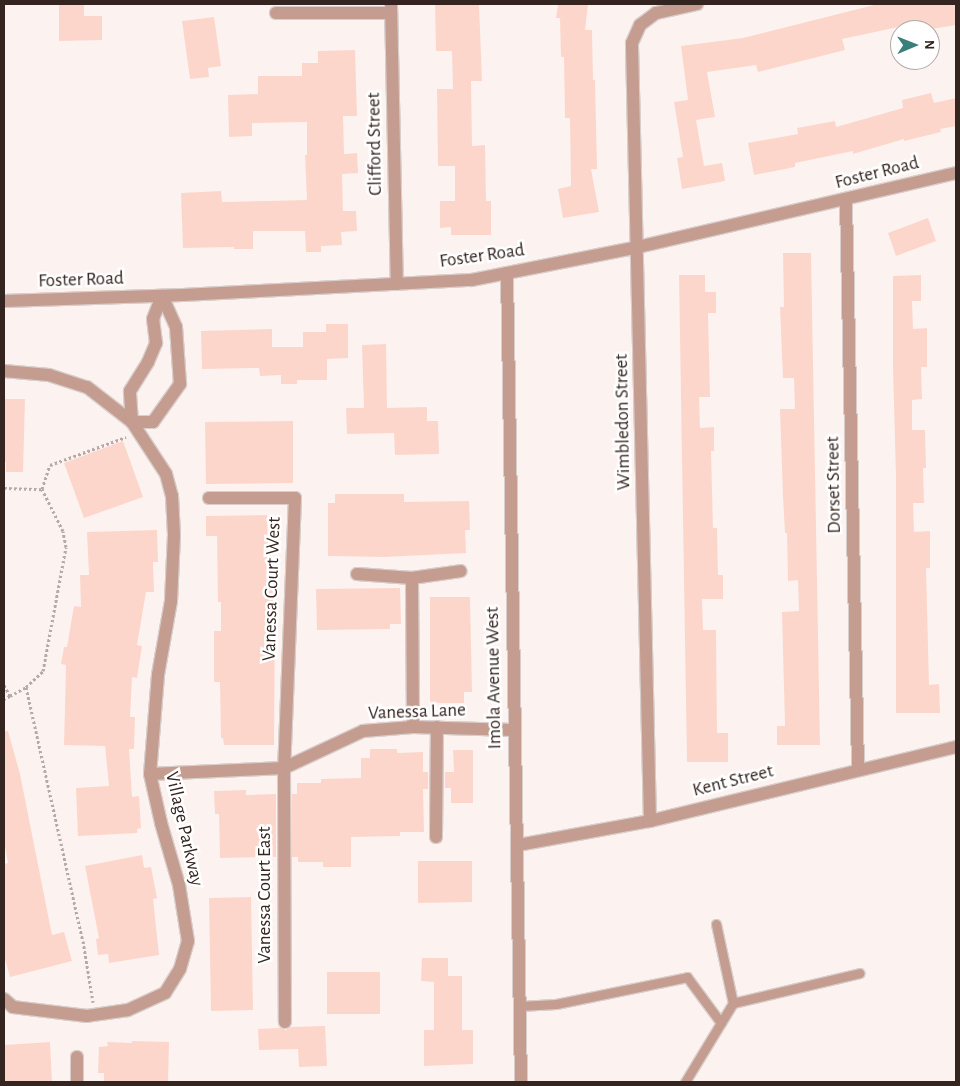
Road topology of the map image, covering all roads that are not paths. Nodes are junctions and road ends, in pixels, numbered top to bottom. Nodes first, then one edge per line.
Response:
1 (697, 4) edge
2 (391, 8) edge
3 (276, 13) dead end
4 (956, 172) edge
5 (846, 200) junction
6 (638, 247) junction
7 (507, 273) junction
8 (397, 284) junction
9 (162, 296) junction
10 (4, 301) edge
11 (4, 371) edge
12 (135, 427) junction
13 (209, 498) dead end
14 (461, 571) dead end
15 (357, 574) dead end
16 (412, 578) junction
17 (437, 726) junction
18 (413, 727) junction
19 (513, 730) junction
20 (956, 747) edge
21 (284, 768) junction
22 (858, 769) junction
23 (150, 774) junction
24 (650, 821) junction
25 (436, 837) dead end
26 (518, 845) junction
27 (716, 924) dead end
28 (860, 973) dead end
29 (4, 999) edge
30 (733, 1003) junction
31 (519, 1006) junction
32 (285, 1022) dead end
33 (721, 1023) junction
34 (77, 1057) dead end
35 (77, 1082) edge
36 (521, 1082) edge
37 (685, 1082) edge

1 - 6 street, Wimbledon Street
2 - 3 street
2 - 8 street, Clifford Street
4 - 5 street, Foster Road
5 - 6 street, Foster Road
5 - 22 street, Dorset Street
6 - 7 street, Foster Road
6 - 24 street, Wimbledon Street
7 - 8 street, Foster Road
7 - 19 street, Imola Avenue West
8 - 9 street, Foster Road
9 - 10 street, Foster Road
9 - 12 street, Village Parkway
9 - 12 street
11 - 12 street, Village Parkway
12 - 23 street, Village Parkway
13 - 21 street, Vanessa Court West
14 - 16 street
15 - 16 street
16 - 18 street
17 - 18 street, Vanessa Lane
17 - 19 street, Vanessa Lane
17 - 25 street
18 - 21 street, Vanessa Lane
19 - 26 street, Imola Avenue West
20 - 22 street, Kent Street
21 - 23 street, Vanessa Lane
21 - 32 street, Vanessa Court East
22 - 24 street, Kent Street
23 - 29 street, Village Parkway
24 - 26 street, Kent Street
26 - 31 street, Imola Avenue West
27 - 30 lane
28 - 30 lane
30 - 33 lane
31 - 33 lane
31 - 36 street, Imola Avenue West
33 - 37 lane
34 - 35 street

